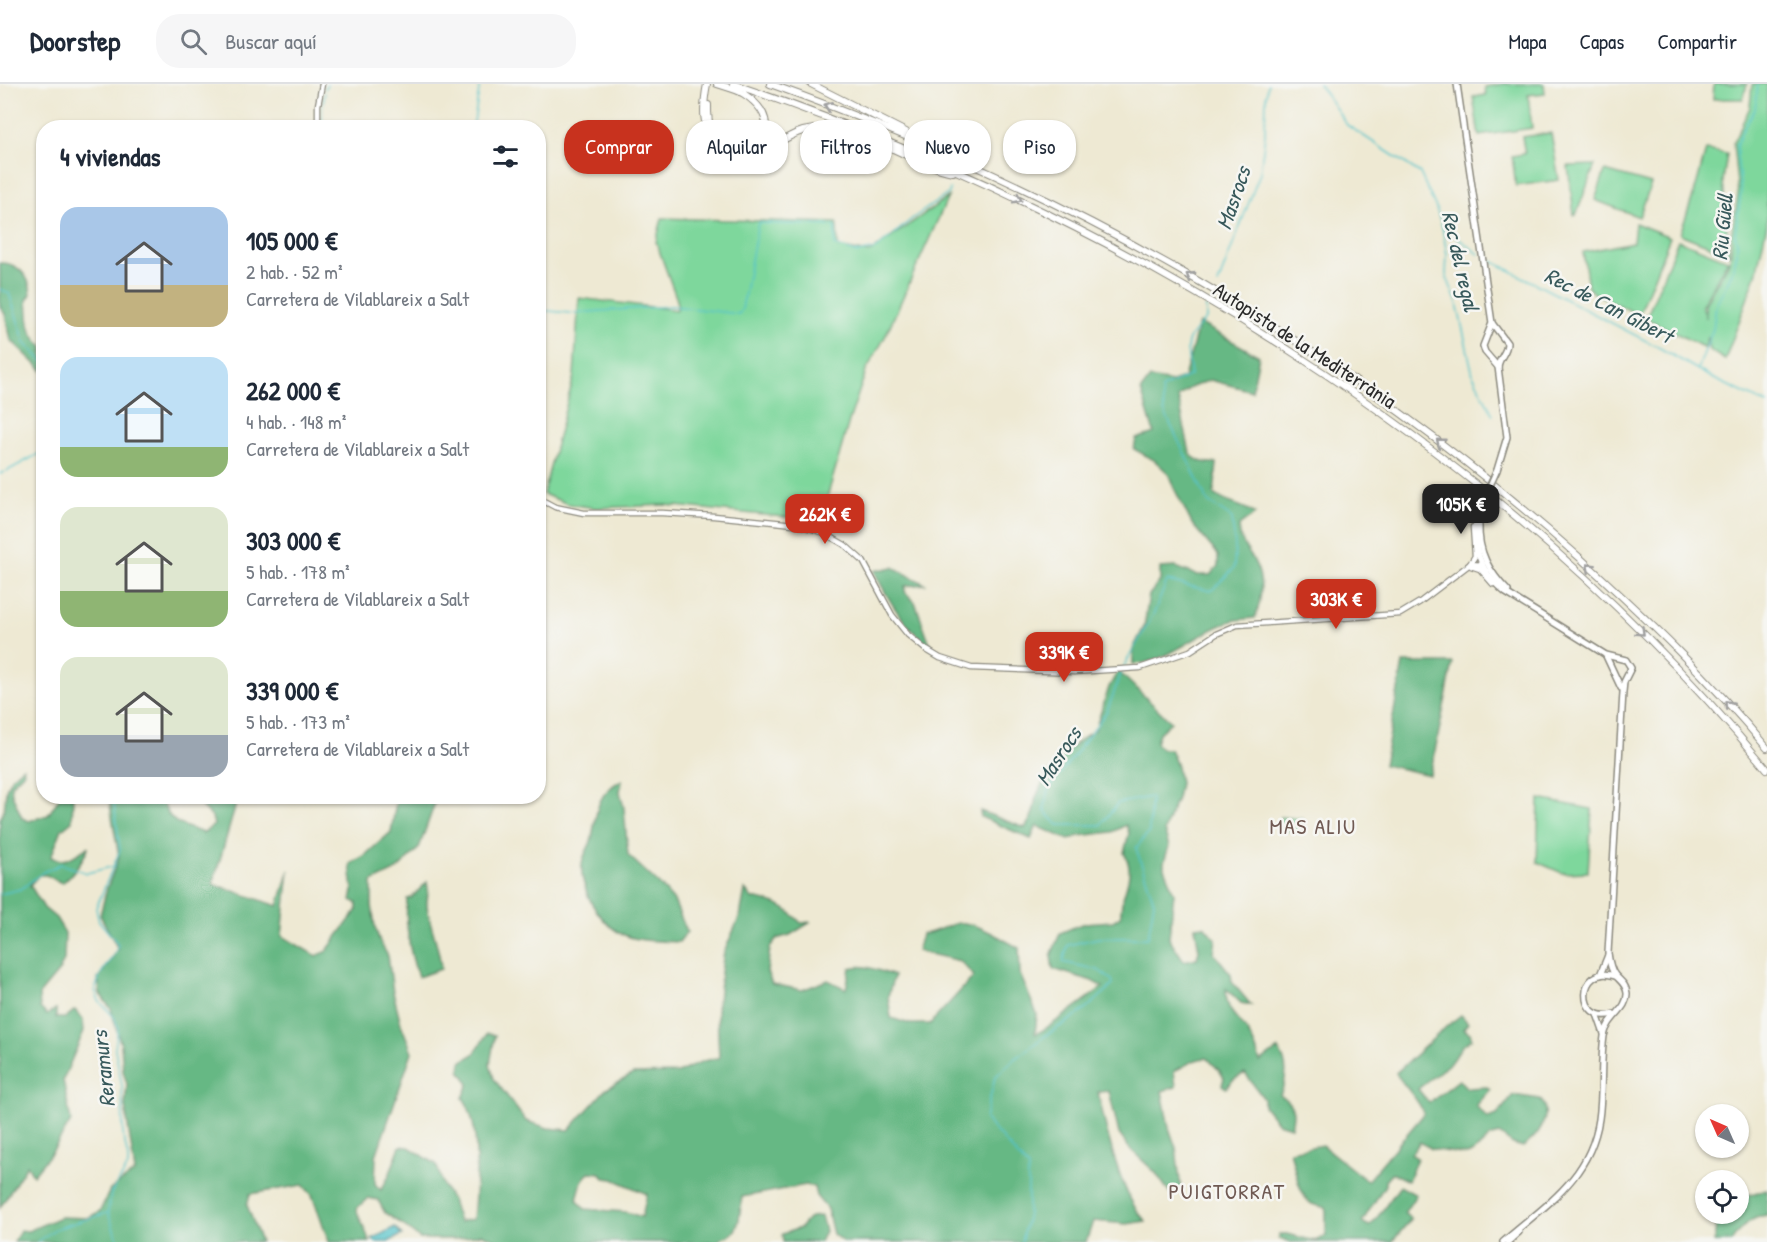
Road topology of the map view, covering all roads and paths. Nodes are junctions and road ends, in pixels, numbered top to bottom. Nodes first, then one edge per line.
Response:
1 (322, 84) edge
2 (733, 84) edge
3 (770, 84) edge
4 (811, 84) edge
5 (1457, 84) edge
6 (710, 85) edge
7 (318, 120) edge
8 (904, 131) edge
9 (904, 135) edge
10 (991, 173) edge
11 (965, 175) junction
12 (1492, 323) junction
13 (1500, 334) junction
14 (1488, 335) junction
15 (1489, 356) junction
16 (1501, 356) junction
17 (1498, 367) junction
18 (546, 502) edge
19 (1481, 506) junction
20 (1476, 519) junction
21 (1482, 564) junction
22 (1467, 565) junction
23 (1500, 583) junction
24 (1503, 591) junction
25 (1515, 597) junction
26 (1606, 655) junction
27 (1619, 659) junction
28 (1612, 666) junction
29 (1616, 675) junction
30 (1626, 676) junction
31 (1623, 692) junction
32 (1767, 748) edge
33 (1767, 769) edge
34 (1608, 953) junction
35 (1600, 975) junction
36 (1615, 976) junction
37 (1597, 1014) junction
38 (1614, 1014) junction
39 (1604, 1036) junction
40 (1548, 1204) junction
41 (1503, 1242) edge
42 (1508, 1242) edge

1 - 7 street
2 - 11 highway, Autopista de la Mediterrània
9 -> 3 highway, Autopista de la Mediterrània
4 - 8 highway
5 - 12 main road
6 - 6 highway
6 - 11 highway
32 -> 10 highway, Autopista de la Mediterrània
11 -> 33 highway, Autopista de la Mediterrània
12 - 13 main road
12 - 14 main road
13 - 14 main road
13 - 16 main road
14 - 15 main road
15 - 16 main road
15 - 17 main road
16 - 17 main road
17 - 19 main road, bridge
18 - 22 street
19 - 20 main road
19 - 23 main road
20 - 21 main road
20 - 22 street
21 - 22 street
21 - 23 street
21 - 24 main road
22 - 24 street
23 - 25 main road
24 - 25 main road
25 - 26 main road
26 - 27 main road
26 - 28 main road
27 - 28 main road
27 - 30 main road
28 - 29 main road
29 - 30 main road
29 - 31 main road
30 - 31 main road
31 - 34 main road
34 - 35 main road
34 - 36 main road
35 - 36 main road
35 - 37 main road
36 - 38 main road
37 - 38 main road
37 - 39 main road
38 - 39 main road
39 - 40 main road
40 - 41 main road
40 - 42 main road

